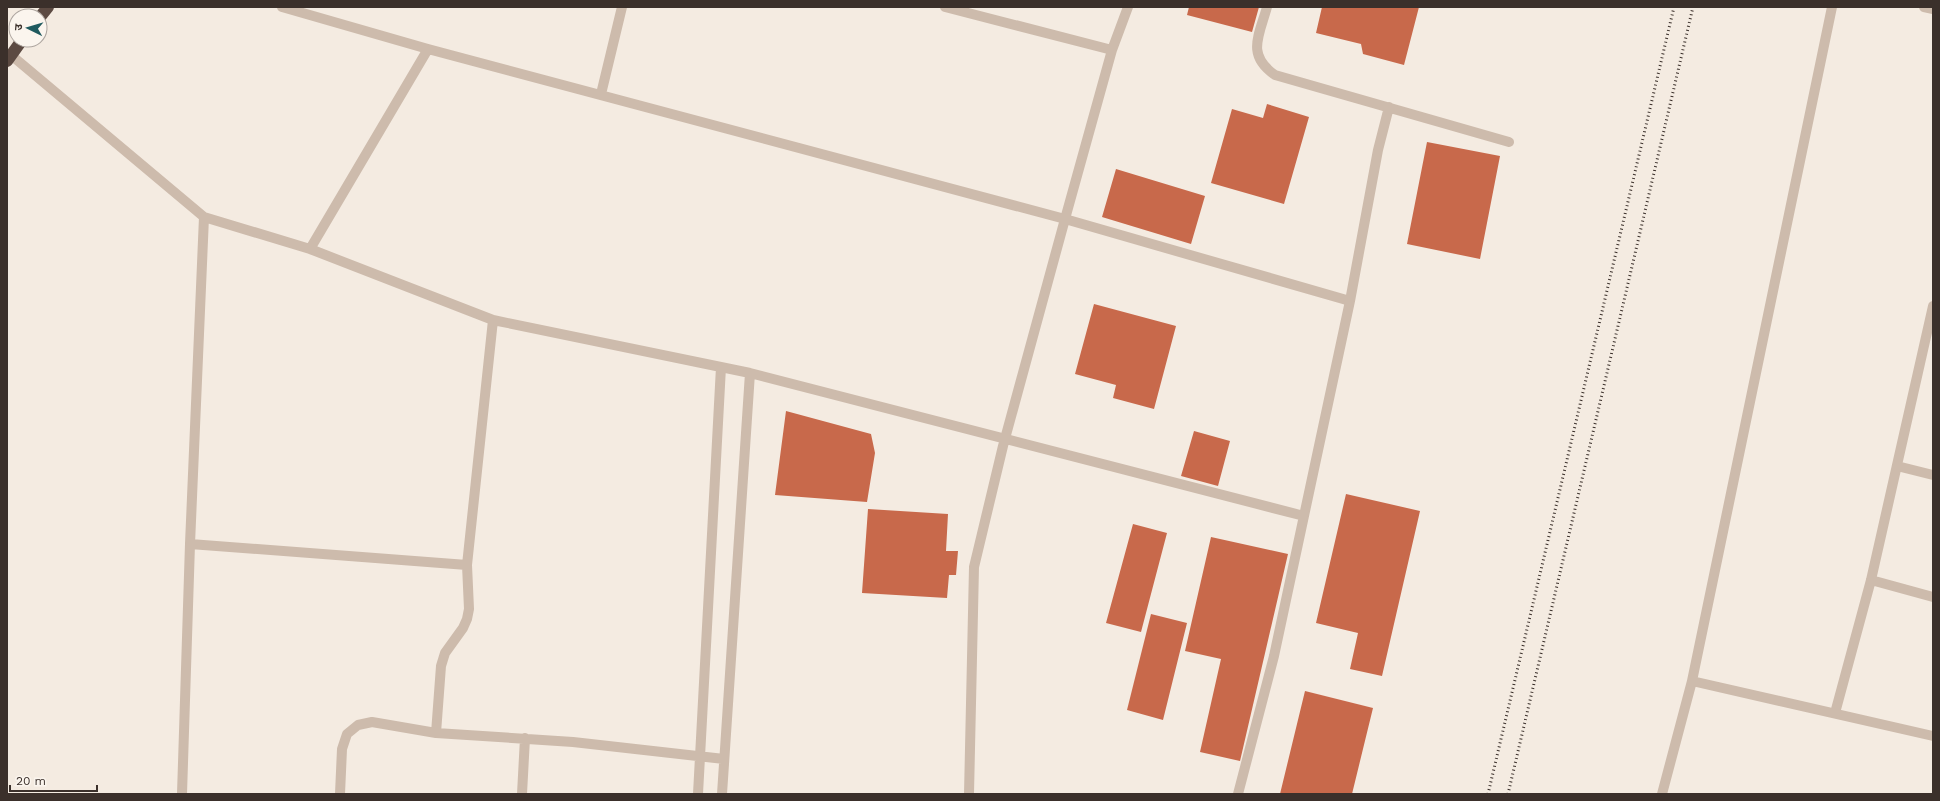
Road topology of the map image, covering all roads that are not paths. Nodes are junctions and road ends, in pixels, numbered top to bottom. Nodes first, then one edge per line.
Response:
1 (282, 7) edge
2 (622, 7) edge
3 (945, 7) edge
4 (1128, 7) edge
5 (1267, 7) edge
6 (1832, 7) edge
7 (1924, 7) edge
8 (1933, 9) edge
9 (16, 48) edge
10 (428, 48) junction
11 (1112, 50) junction
12 (9, 58) edge
13 (601, 94) junction
14 (1389, 107) junction
15 (1509, 142) dead end
16 (204, 217) junction
17 (1065, 219) junction
18 (310, 249) junction
19 (1350, 301) junction
20 (1933, 306) edge
21 (493, 320) junction
22 (1928, 350) edge
23 (721, 367) junction
24 (750, 373) junction
25 (1005, 440) junction
26 (1898, 466) junction
27 (1933, 475) edge
28 (1304, 516) junction
29 (190, 544) junction
30 (467, 566) junction
31 (1871, 580) junction
32 (1933, 597) edge
33 (1692, 681) junction
34 (1835, 712) junction
35 (436, 733) junction
36 (1933, 736) edge
37 (525, 738) junction
38 (700, 756) junction
39 (724, 759) junction
40 (182, 794) edge
41 (340, 794) edge
42 (522, 794) edge
43 (698, 794) edge
44 (722, 794) edge
45 (969, 794) edge
46 (1238, 794) edge
47 (1662, 794) edge

1 - 10 street
2 - 13 street
3 - 11 street
4 - 11 street
5 - 14 street
6 - 33 street
7 - 8 street
9 - 12 highway
10 - 13 street
10 - 18 street
11 - 17 street
12 - 16 street
13 - 17 street
14 - 15 street
14 - 19 street
16 - 18 street
16 - 29 street
17 - 19 street
17 - 25 street
18 - 21 street
19 - 28 street
20 - 22 street
21 - 23 street
21 - 30 street
22 - 26 street
23 - 24 street
23 - 38 street
24 - 25 street
24 - 39 street
25 - 28 street
25 - 45 street
26 - 27 street
26 - 31 street
28 - 46 street
29 - 30 street
29 - 40 street
30 - 35 street
31 - 32 street
31 - 34 street
33 - 34 street
33 - 47 street
34 - 36 street
35 - 37 street
35 - 41 street
37 - 38 street
37 - 42 street
38 - 39 street
38 - 43 street
39 - 44 street

